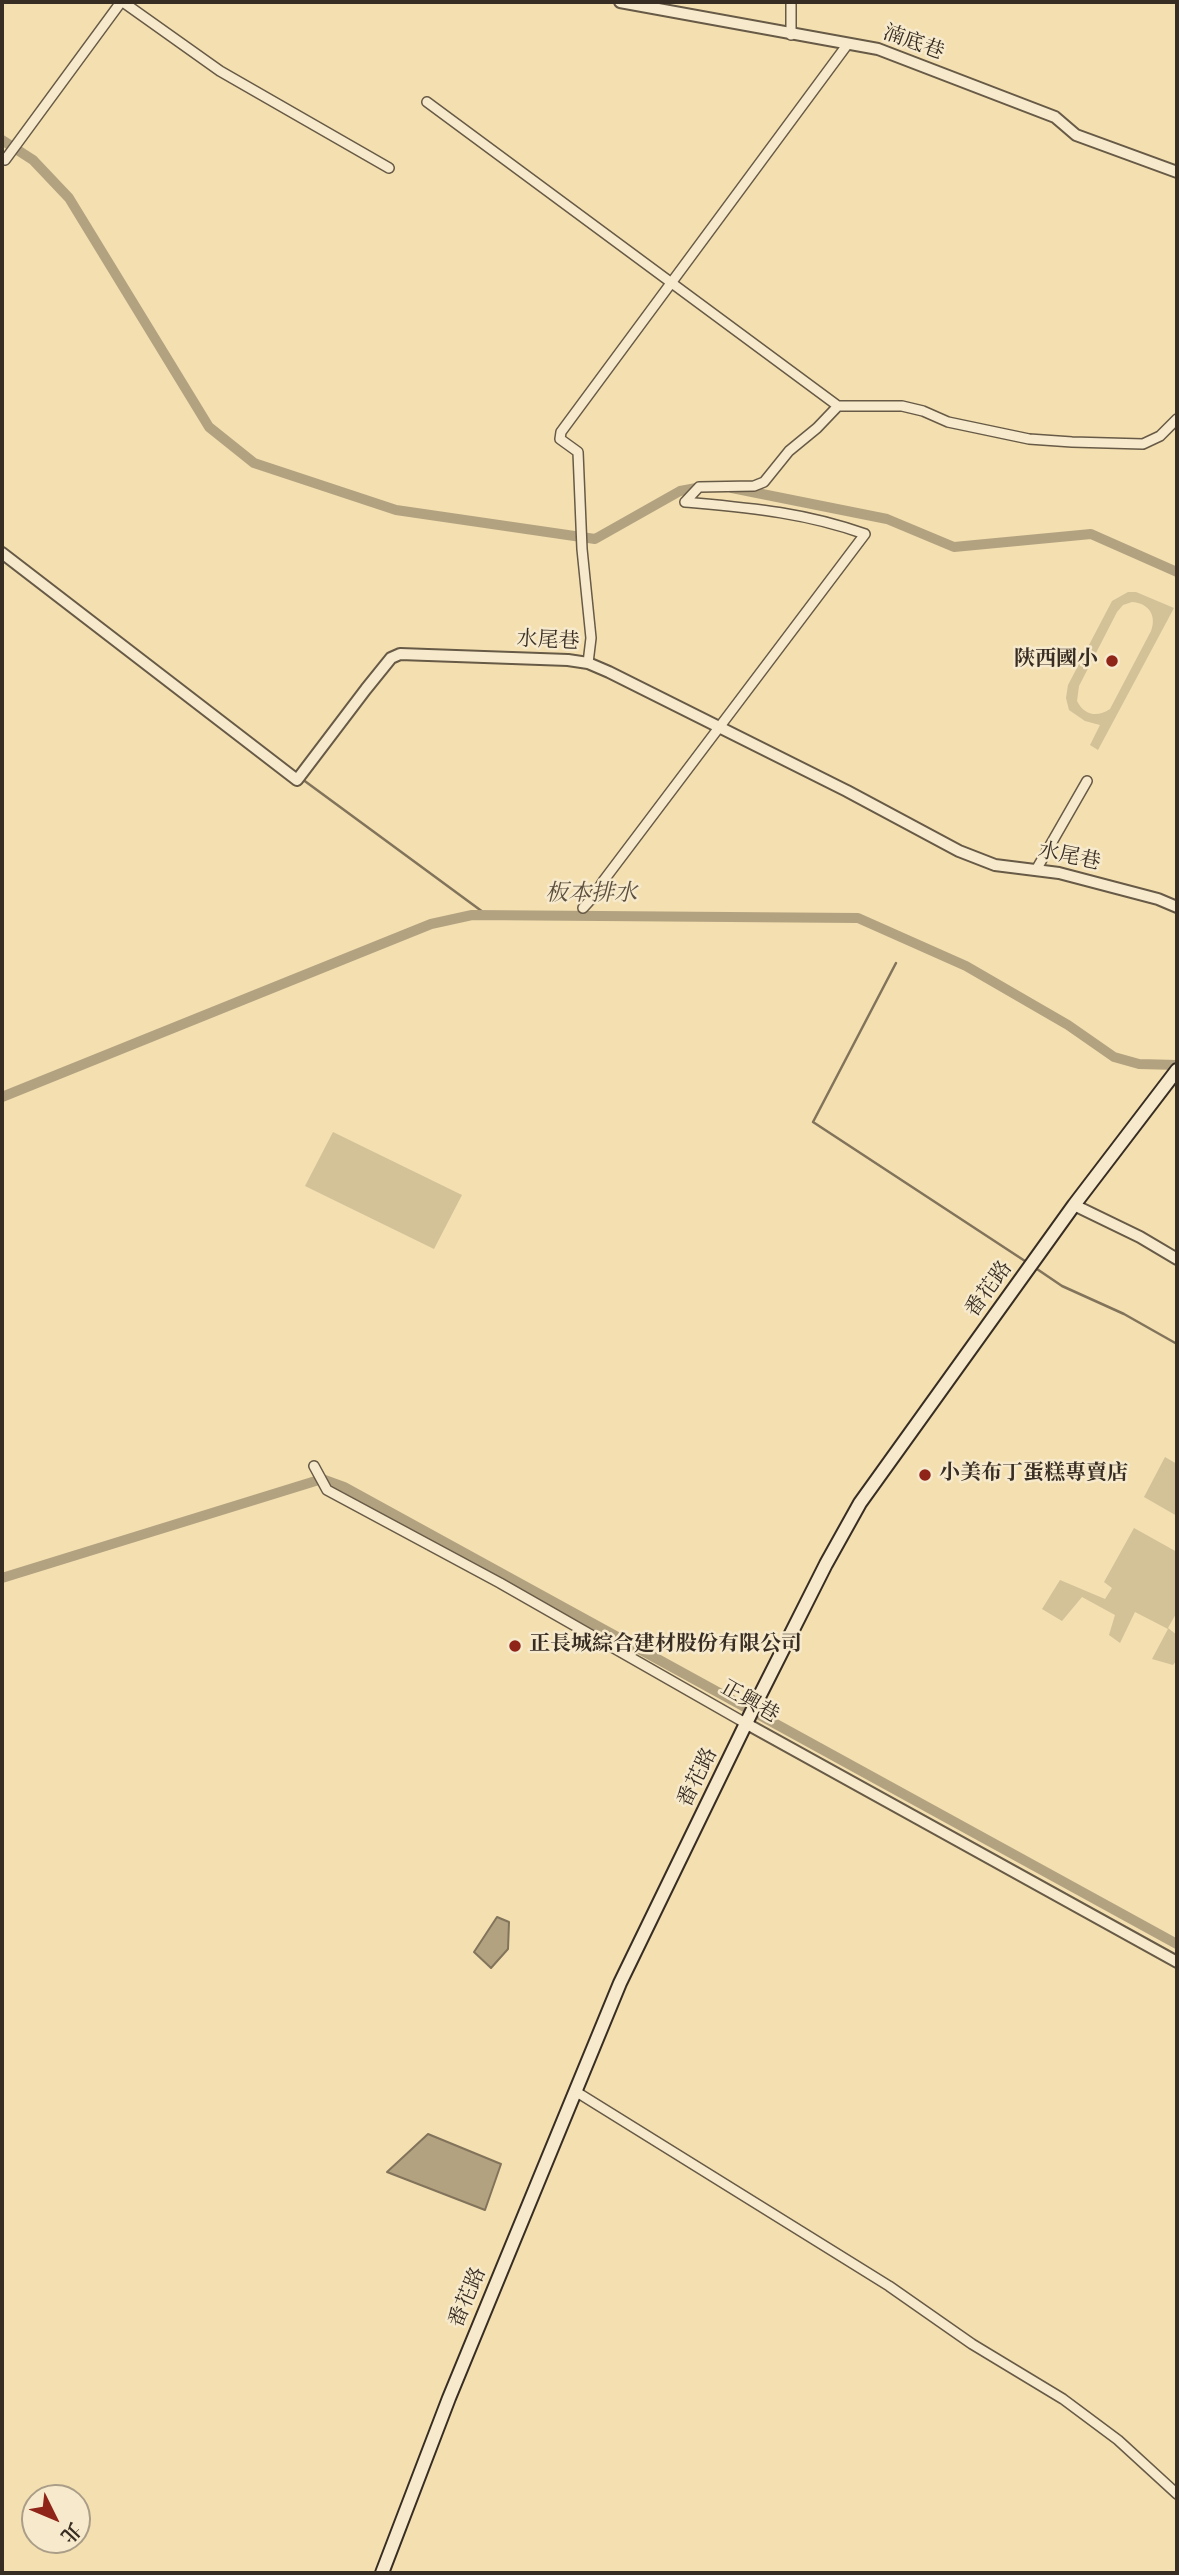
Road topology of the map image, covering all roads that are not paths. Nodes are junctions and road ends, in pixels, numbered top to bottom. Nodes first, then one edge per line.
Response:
1 (122, 2) edge
2 (620, 2) edge
3 (791, 2) edge
4 (791, 34) junction
5 (847, 45) junction
6 (427, 102) dead end
7 (5, 160) dead end
8 (389, 168) dead end
9 (1177, 172) edge
10 (672, 284) junction
11 (838, 406) junction
12 (1177, 419) edge
13 (2, 553) edge
14 (588, 663) junction
15 (718, 727) junction
16 (1087, 781) dead end
17 (1036, 870) junction
18 (1177, 907) edge
19 (583, 908) dead end
20 (1177, 1070) edge
21 (1074, 1205) junction
22 (1177, 1259) edge
23 (314, 1465) dead end
24 (747, 1724) junction
25 (1177, 1962) edge
26 (575, 2091) junction
27 (1177, 2494) edge
28 (382, 2573) edge

1 - 7 street
1 - 8 street
2 - 4 street, 湳底巷
3 - 4 street
4 - 5 street, 湳底巷
5 - 9 street, 湳底巷
5 - 10 street
6 - 10 street
10 - 11 street
10 - 14 street
11 - 12 street
11 - 15 street
13 - 14 street, 水尾巷
14 - 15 street, 水尾巷
15 - 17 street, 水尾巷
15 - 19 street
16 - 17 street
17 - 18 street, 水尾巷
20 - 21 main road, 番花路
21 - 22 street
21 - 24 main road, 番花路
23 - 24 street, 正興巷
24 - 25 street, 正興巷
24 - 26 main road, 番花路
26 - 27 street
26 - 28 main road, 番花路

